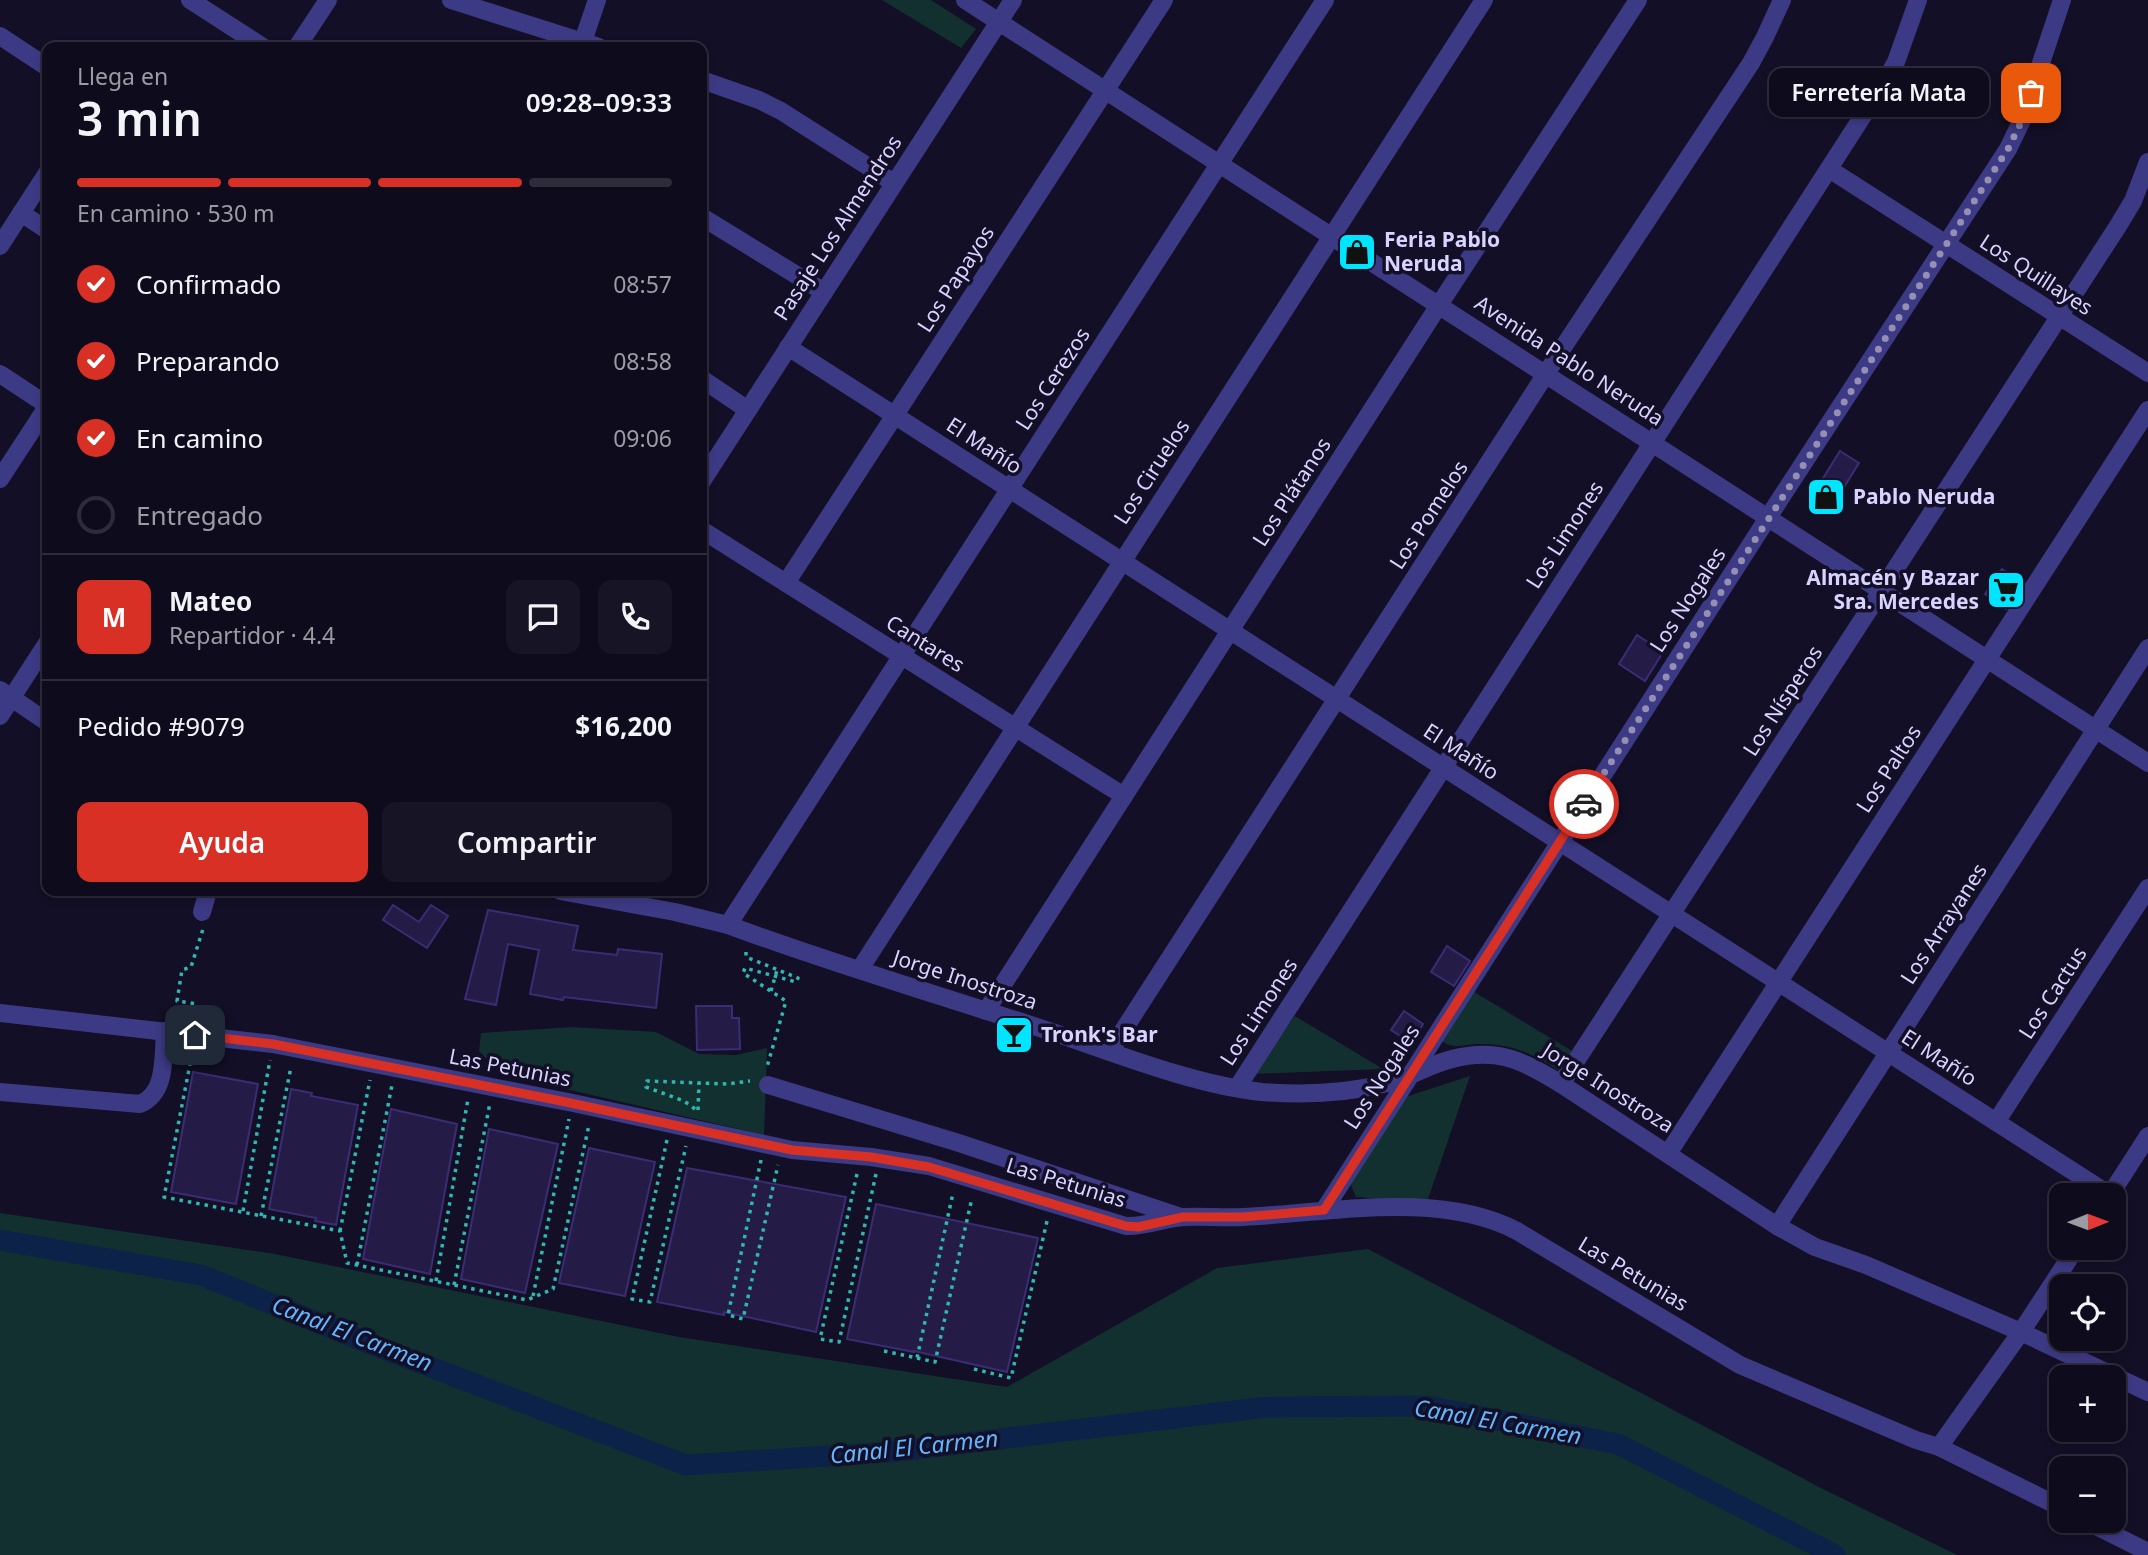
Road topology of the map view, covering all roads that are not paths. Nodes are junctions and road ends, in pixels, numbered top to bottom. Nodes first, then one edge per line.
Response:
1 (190, 0) edge
2 (328, 0) edge
3 (451, 0) edge
4 (597, 0) edge
5 (965, 0) edge
6 (1013, 0) edge
7 (1164, 0) edge
8 (1325, 0) edge
9 (1484, 0) edge
10 (1638, 0) edge
11 (1782, 0) edge
12 (1918, 0) edge
13 (2062, 0) edge
14 (999, 22) junction
15 (0, 36) edge
16 (255, 42) edge
17 (300, 42) edge
18 (579, 42) edge
19 (589, 42) edge
20 (42, 64) edge
21 (707, 82) edge
22 (1105, 90) junction
23 (2148, 162) edge
24 (1219, 163) junction
25 (1829, 169) junction
26 (42, 181) edge
27 (894, 183) junction
28 (21, 213) junction
29 (707, 220) edge
30 (42, 227) edge
31 (1331, 235) junction
32 (1946, 244) junction
33 (0, 246) edge
34 (824, 292) junction
35 (1439, 305) junction
36 (2059, 317) junction
37 (788, 347) junction
38 (2148, 373) edge
39 (0, 374) edge
40 (1546, 374) junction
41 (707, 382) edge
42 (42, 403) edge
43 (748, 410) junction
44 (2148, 410) edge
45 (42, 414) edge
46 (895, 415) junction
47 (1653, 442) junction
48 (707, 473) edge
49 (0, 480) edge
50 (1009, 489) junction
51 (1769, 516) junction
52 (707, 533) edge
53 (1122, 561) junction
54 (786, 583) junction
55 (1882, 590) junction
56 (1230, 631) junction
57 (2148, 648) edge
58 (42, 649) edge
59 (901, 656) junction
60 (1988, 659) junction
61 (6, 694) edge
62 (1337, 699) junction
63 (0, 716) edge
64 (42, 719) edge
65 (1015, 728) junction
66 (2096, 729) junction
67 (2148, 763) edge
68 (1443, 767) junction
69 (1124, 796) junction
70 (1560, 842) junction
71 (2148, 888) edge
72 (207, 896) edge
73 (588, 896) edge
74 (202, 912) road end
75 (1672, 914) junction
76 (728, 925) junction
77 (860, 969) junction
78 (1779, 982) junction
79 (986, 1011) junction
80 (0, 1013) edge
81 (165, 1031) junction
82 (1110, 1051) junction
83 (1888, 1053) junction
84 (1409, 1077) junction
85 (763, 1078) road end
86 (1561, 1084) junction
87 (1237, 1088) junction
88 (0, 1092) edge
89 (1996, 1122) junction
90 (2148, 1136) edge
91 (1669, 1152) junction
92 (2091, 1183) edge
93 (2118, 1183) edge
94 (1324, 1210) junction
95 (1183, 1217) junction
96 (1777, 1226) junction
97 (2068, 1260) edge
98 (2021, 1332) junction
99 (2146, 1388) edge
100 (1939, 1447) junction
101 (2049, 1502) edge
102 (2110, 1533) edge
103 (2148, 1552) edge

1 - 16 street
2 - 17 street
3 - 18 street
4 - 19 street
5 - 14 street, Avenida Pablo Neruda
6 - 14 street, Pasaje Los Almendros
7 - 22 street, Los Papayos
8 - 24 street, Los Cerezos
9 - 31 street, Los Ciruelos
10 - 35 street, Los Plátanos
11 - 40 street, Los Pomelos
12 - 25 street, Los Limones
13 - 32 street, Los Nogales
14 - 22 street, Avenida Pablo Neruda
14 - 27 street, Pasaje Los Almendros
15 - 20 street
21 - 27 street
22 - 24 street, Avenida Pablo Neruda
22 - 46 street, Los Papayos
23 - 36 street, Los Nísperos
24 - 31 street, Avenida Pablo Neruda
24 - 50 street, Los Cerezos
25 - 32 street, Los Quillayes
25 - 47 street, Los Limones
26 - 28 street
27 - 34 street, Pasaje Los Almendros
28 - 30 street
28 - 33 street
29 - 34 street
31 - 35 street, Avenida Pablo Neruda
31 - 53 street, Los Ciruelos
32 - 36 street, Los Quillayes
32 - 51 street, Los Nogales
34 - 37 street, Pasaje Los Almendros
35 - 40 street, Avenida Pablo Neruda
35 - 56 street, Los Plátanos
36 - 38 street, Los Quillayes
36 - 55 street, Los Nísperos
37 - 43 street, Pasaje Los Almendros
37 - 46 street, El Mañío
39 - 42 street
40 - 47 street, Avenida Pablo Neruda
40 - 62 street, Los Pomelos
41 - 43 street
43 - 48 street, Pasaje Los Almendros
44 - 60 street, Los Paltos
45 - 49 street
46 - 50 street, El Mañío
46 - 54 street, Los Papayos
47 - 51 street, Avenida Pablo Neruda
47 - 68 street, Los Limones
50 - 53 street, El Mañío
50 - 59 street, Los Cerezos
51 - 55 street, Avenida Pablo Neruda
51 - 70 street, Los Nogales
52 - 54 street, Cantares
53 - 56 street, El Mañío
53 - 65 street, Los Ciruelos
54 - 59 street, Cantares
55 - 60 street, Avenida Pablo Neruda
55 - 75 street, Los Nísperos
56 - 62 street, El Mañío
56 - 69 street, Los Plátanos
57 - 66 street, Los Arrayanes
58 - 61 street
59 - 65 street, Cantares
59 - 76 street, Los Cerezos
60 - 66 street, Avenida Pablo Neruda
60 - 78 street, Los Paltos
61 - 63 street
61 - 64 street
62 - 68 street, El Mañío
62 - 82 street, Los Pomelos
65 - 69 street, Cantares
65 - 77 street, Los Ciruelos
66 - 67 street, Avenida Pablo Neruda
66 - 83 street, Los Arrayanes
68 - 70 street, El Mañío
68 - 87 street, Los Limones
69 - 79 street, Los Plátanos
70 - 75 street, El Mañío
70 - 84 street, Los Nogales
71 - 89 street, Los Cactus
72 - 74 street
73 - 76 street, Jorge Inostroza
75 - 78 street, El Mañío
75 - 86 street, Los Nísperos
76 - 77 street, Jorge Inostroza
77 - 79 street, Jorge Inostroza
78 - 83 street, El Mañío
78 - 91 street, Los Paltos
79 - 82 street, Jorge Inostroza
80 - 81 street, Las Petunias
81 - 88 street
81 - 95 street, Las Petunias
82 - 87 street, Jorge Inostroza
83 - 89 street, El Mañío
83 - 96 street, Los Arrayanes
84 - 86 street, Jorge Inostroza
84 - 87 street, Jorge Inostroza
84 - 94 street, Los Nogales
85 - 95 street
86 - 91 street, Jorge Inostroza
89 - 92 street, El Mañío
90 - 93 street
91 - 96 street, Jorge Inostroza
94 - 95 street, Las Petunias
94 - 100 street, Las Petunias
96 - 98 street, Jorge Inostroza
97 - 98 street
98 - 99 street, Jorge Inostroza
98 - 100 street
100 - 101 street, Las Petunias
102 - 103 street

